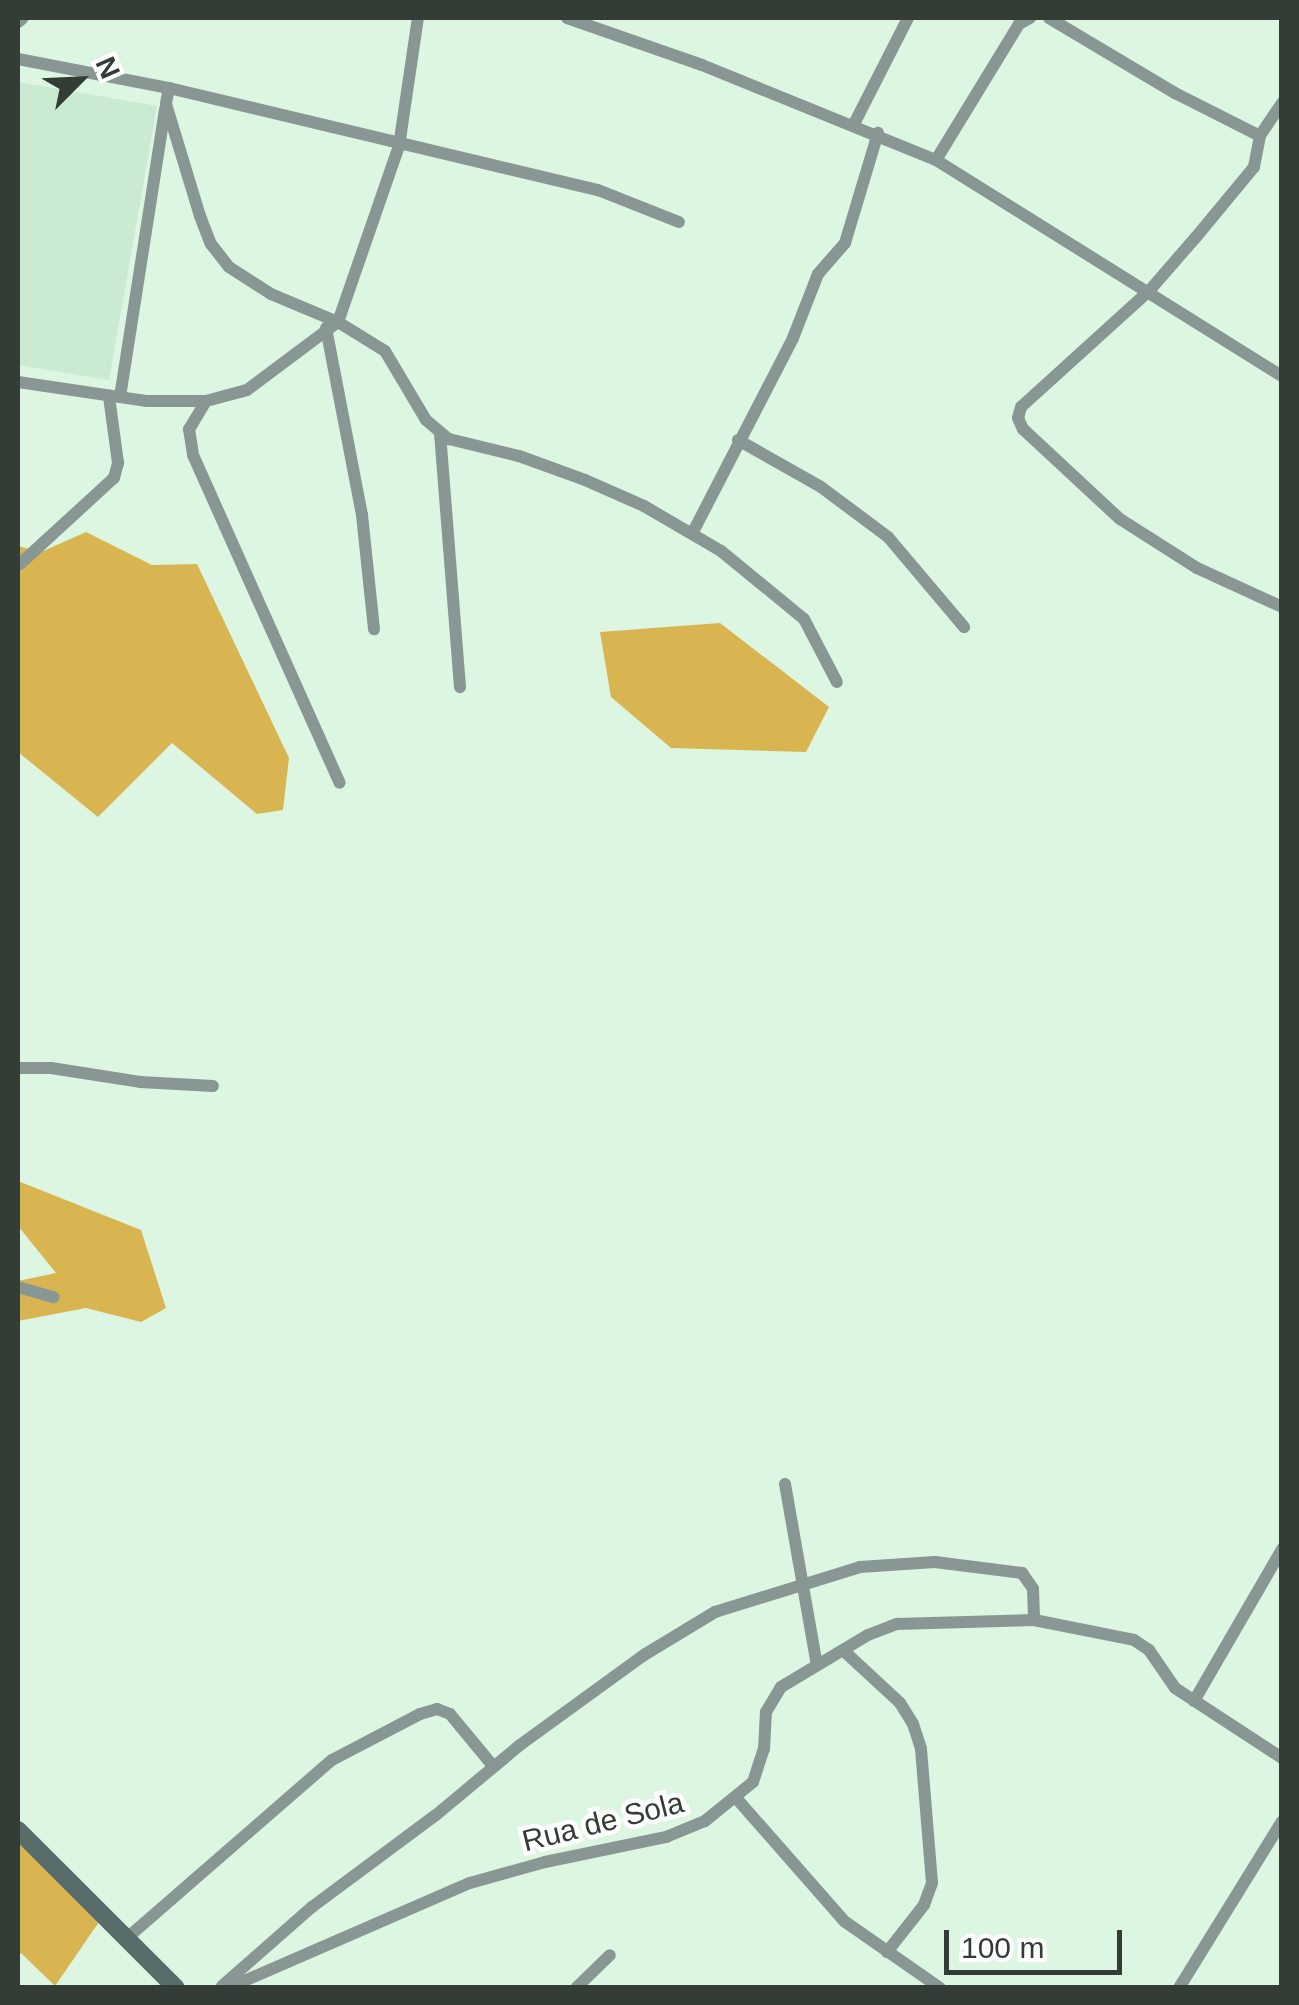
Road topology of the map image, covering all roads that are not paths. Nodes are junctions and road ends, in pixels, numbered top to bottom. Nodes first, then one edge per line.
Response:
1 (418, 18) edge
2 (567, 18) edge
3 (908, 18) edge
4 (1030, 18) edge
5 (1049, 18) edge
6 (18, 59) edge
7 (169, 88) junction
8 (166, 104) junction
9 (1282, 104) edge
10 (854, 124) junction
11 (878, 134) junction
12 (1260, 136) junction
13 (399, 146) junction
14 (936, 160) junction
15 (680, 222) dead end
16 (1150, 290) junction
17 (332, 325) junction
18 (1282, 376) edge
19 (18, 382) edge
20 (115, 396) junction
21 (206, 402) junction
22 (440, 433) junction
23 (738, 440) junction
24 (693, 532) junction
25 (20, 564) edge
26 (1282, 608) edge
27 (964, 627) dead end
28 (374, 630) dead end
29 (836, 682) dead end
30 (460, 688) dead end
31 (340, 783) dead end
32 (18, 1068) edge
33 (213, 1086) dead end
34 (18, 1287) edge
35 (54, 1298) dead end
36 (786, 1484) dead end
37 (1282, 1549) edge
38 (804, 1582) junction
39 (1034, 1620) junction
40 (845, 1652) junction
41 (818, 1665) junction
42 (1194, 1701) junction
43 (1282, 1758) edge
44 (492, 1766) junction
45 (737, 1798) junction
46 (1282, 1821) edge
47 (18, 1830) edge
48 (127, 1938) junction
49 (887, 1952) junction
50 (610, 1955) dead end
51 (176, 1988) edge
52 (220, 1988) edge
53 (228, 1988) edge
54 (576, 1988) edge
55 (940, 1988) edge
56 (1179, 1988) edge

1 - 13 street
2 - 10 street
3 - 10 street
4 - 14 street
5 - 12 street
6 - 7 street
7 - 8 street
7 - 13 street
8 - 17 street
8 - 20 street
9 - 12 street
10 - 11 street
11 - 14 street
11 - 23 street
12 - 16 street
13 - 15 street
13 - 17 street
14 - 16 street
16 - 18 street
16 - 26 street
17 - 21 street
17 - 22 street
17 - 28 street
19 - 20 street
20 - 21 street
20 - 25 street
21 - 31 street
22 - 24 street
22 - 30 street
23 - 24 street
23 - 27 street
24 - 29 street
32 - 33 street
34 - 35 street
36 - 38 street
37 - 42 street
38 - 39 street
38 - 41 street
38 - 44 street
39 - 40 street, Rua de Sola
39 - 42 street, Rua de Sola
40 - 41 street, Rua de Sola
40 - 49 street
41 - 45 street, Rua de Sola
42 - 43 street, Rua de Sola
44 - 48 street
44 - 52 street
45 - 49 street
45 - 53 street, Rua de Sola
46 - 56 street
47 - 48 main road
48 - 51 main road
49 - 55 street
50 - 54 street

